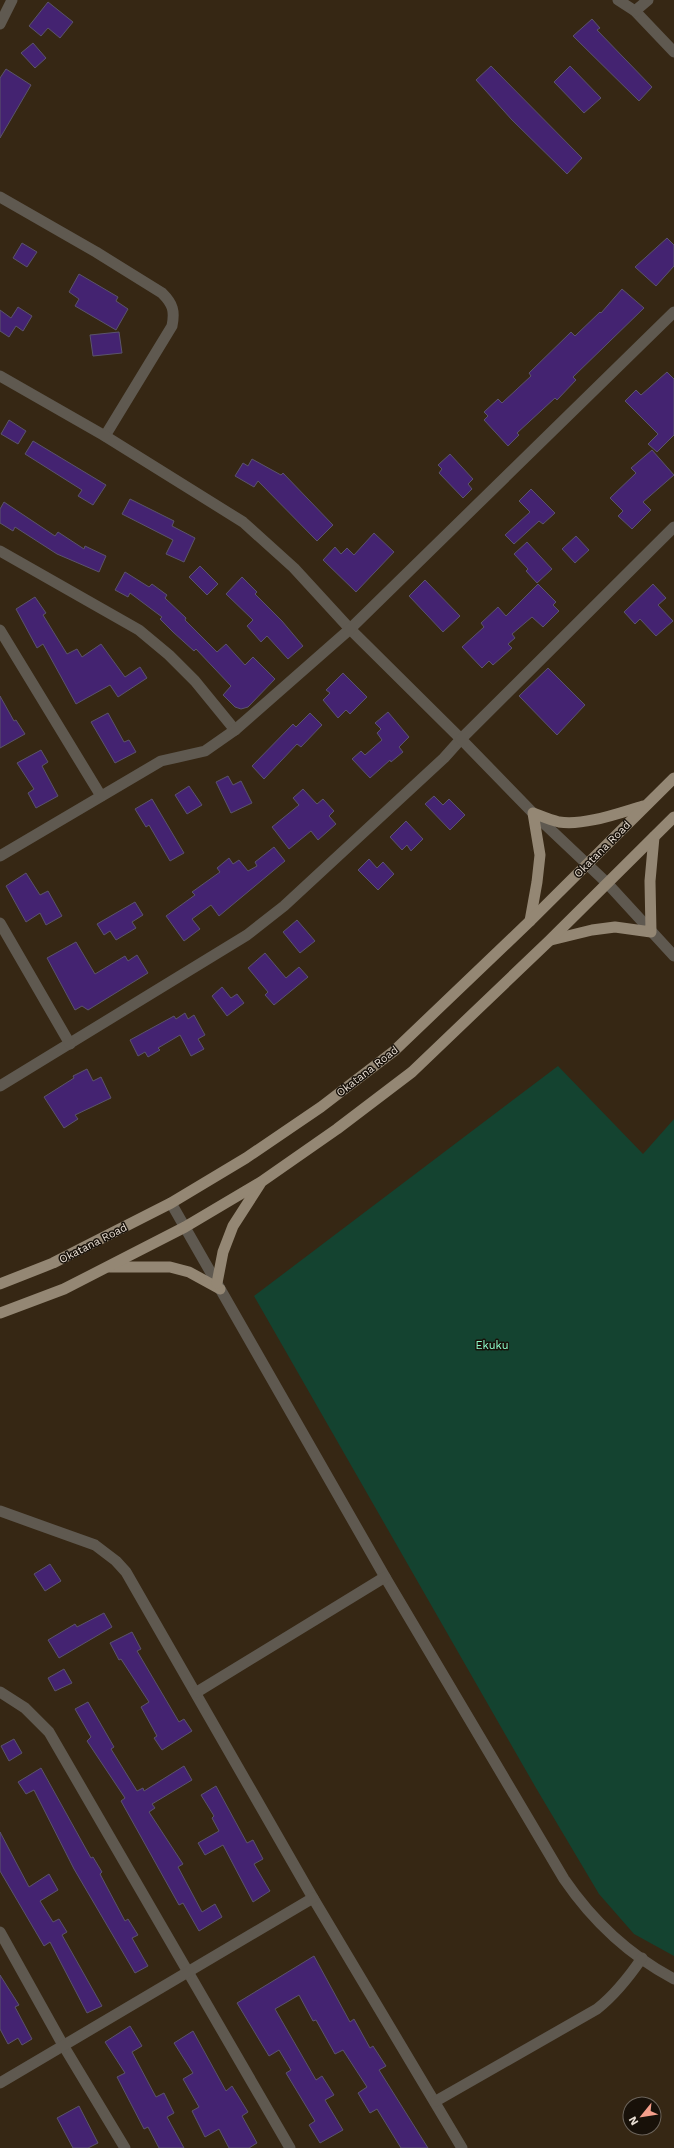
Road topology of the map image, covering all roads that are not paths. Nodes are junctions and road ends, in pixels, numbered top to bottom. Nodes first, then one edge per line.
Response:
1 (12, 0) edge
2 (618, 0) edge
3 (648, 0) edge
4 (635, 11) junction
5 (1, 20) edge
6 (674, 52) edge
7 (0, 197) edge
8 (674, 312) edge
9 (0, 376) edge
10 (106, 436) junction
11 (674, 527) edge
12 (0, 552) edge
13 (350, 629) junction
14 (0, 630) edge
15 (235, 730) junction
16 (461, 739) junction
17 (674, 778) edge
18 (101, 796) junction
19 (646, 805) junction
20 (533, 813) junction
21 (674, 817) edge
22 (654, 837) junction
23 (0, 856) edge
24 (587, 863) junction
25 (607, 882) junction
26 (530, 921) junction
27 (0, 922) edge
28 (651, 932) junction
29 (549, 941) junction
30 (674, 956) edge
31 (70, 1044) junction
32 (0, 1086) edge
33 (261, 1182) junction
34 (171, 1203) junction
35 (185, 1227) junction
36 (108, 1266) junction
37 (0, 1284) edge
38 (218, 1286) junction
39 (0, 1313) edge
40 (0, 1511) edge
41 (385, 1577) junction
42 (0, 1692) edge
43 (197, 1692) junction
44 (313, 1898) junction
45 (0, 1932) edge
46 (642, 1958) junction
47 (188, 1971) junction
48 (674, 1979) edge
49 (63, 2045) junction
50 (0, 2083) edge
51 (436, 2101) junction
52 (124, 2148) edge
53 (290, 2148) edge
54 (462, 2148) edge

1 - 5 street
2 - 4 street
3 - 4 street
4 - 6 street
7 - 10 street
8 - 13 street
9 - 10 street
10 - 13 street
11 - 16 street
12 - 15 street
13 - 15 street
13 - 16 street
14 - 18 street
15 - 18 street
16 - 20 street
16 - 31 street
17 - 19 main road, Okatana Road
18 - 23 street
19 - 20 main road
19 - 24 main road, Okatana Road
20 - 24 street
20 - 26 main road
21 - 22 main road
22 - 25 main road
22 - 28 main road
24 - 25 street
24 - 26 main road, Okatana Road
25 - 28 street
25 - 29 main road
26 - 34 main road, Okatana Road
27 - 31 street
28 - 29 main road
28 - 30 street
29 - 33 main road
31 - 32 street
33 - 35 main road
33 - 38 main road
34 - 35 street
34 - 37 main road, Okatana Road
35 - 36 main road
35 - 38 street
36 - 38 main road
36 - 39 main road
38 - 41 street
40 - 43 street
41 - 43 street
41 - 46 street
42 - 47 street
43 - 44 street
44 - 47 street
44 - 51 street
45 - 49 street
46 - 48 street
46 - 51 street
47 - 49 street
47 - 53 street
49 - 50 street
49 - 52 street
51 - 54 street

